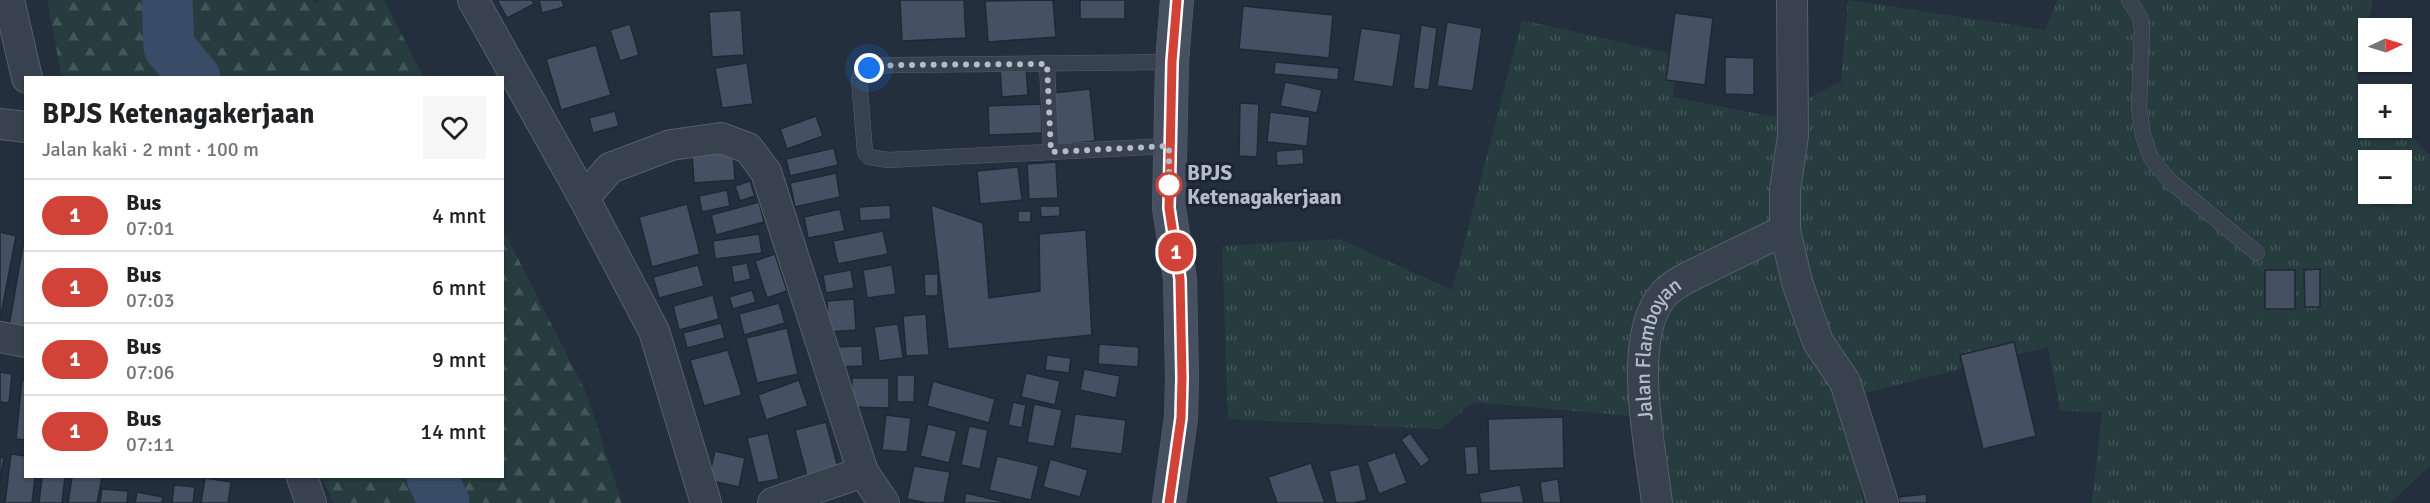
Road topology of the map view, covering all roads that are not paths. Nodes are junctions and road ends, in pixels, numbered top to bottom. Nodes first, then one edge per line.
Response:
1 (9, 0) edge
2 (473, 0) edge
3 (1177, 0) edge
4 (1792, 0) edge
5 (2129, 0) edge
6 (1172, 62) junction
7 (1047, 64) junction
8 (27, 76) edge
9 (0, 124) edge
10 (24, 127) edge
11 (1169, 146) junction
12 (1051, 152) junction
13 (584, 198) junction
14 (1785, 230) junction
15 (2257, 253) dead end
16 (0, 338) edge
17 (24, 342) edge
18 (863, 472) junction
19 (302, 478) edge
20 (311, 503) edge
21 (706, 503) edge
22 (773, 503) edge
23 (884, 503) edge
24 (1168, 503) edge
25 (1657, 503) edge
26 (1883, 503) edge

1 - 8 street
2 - 13 street
3 - 6 main road
4 - 14 street
5 - 15 lane
6 - 7 lane
6 - 11 main road
7 - 12 lane
7 - 12 lane
9 - 10 street
11 - 12 lane
11 - 24 main road
13 - 18 street
13 - 21 street
14 - 25 street, Jalan Flamboyan
14 - 26 street
16 - 17 street
18 - 22 street
18 - 23 street
19 - 20 street

